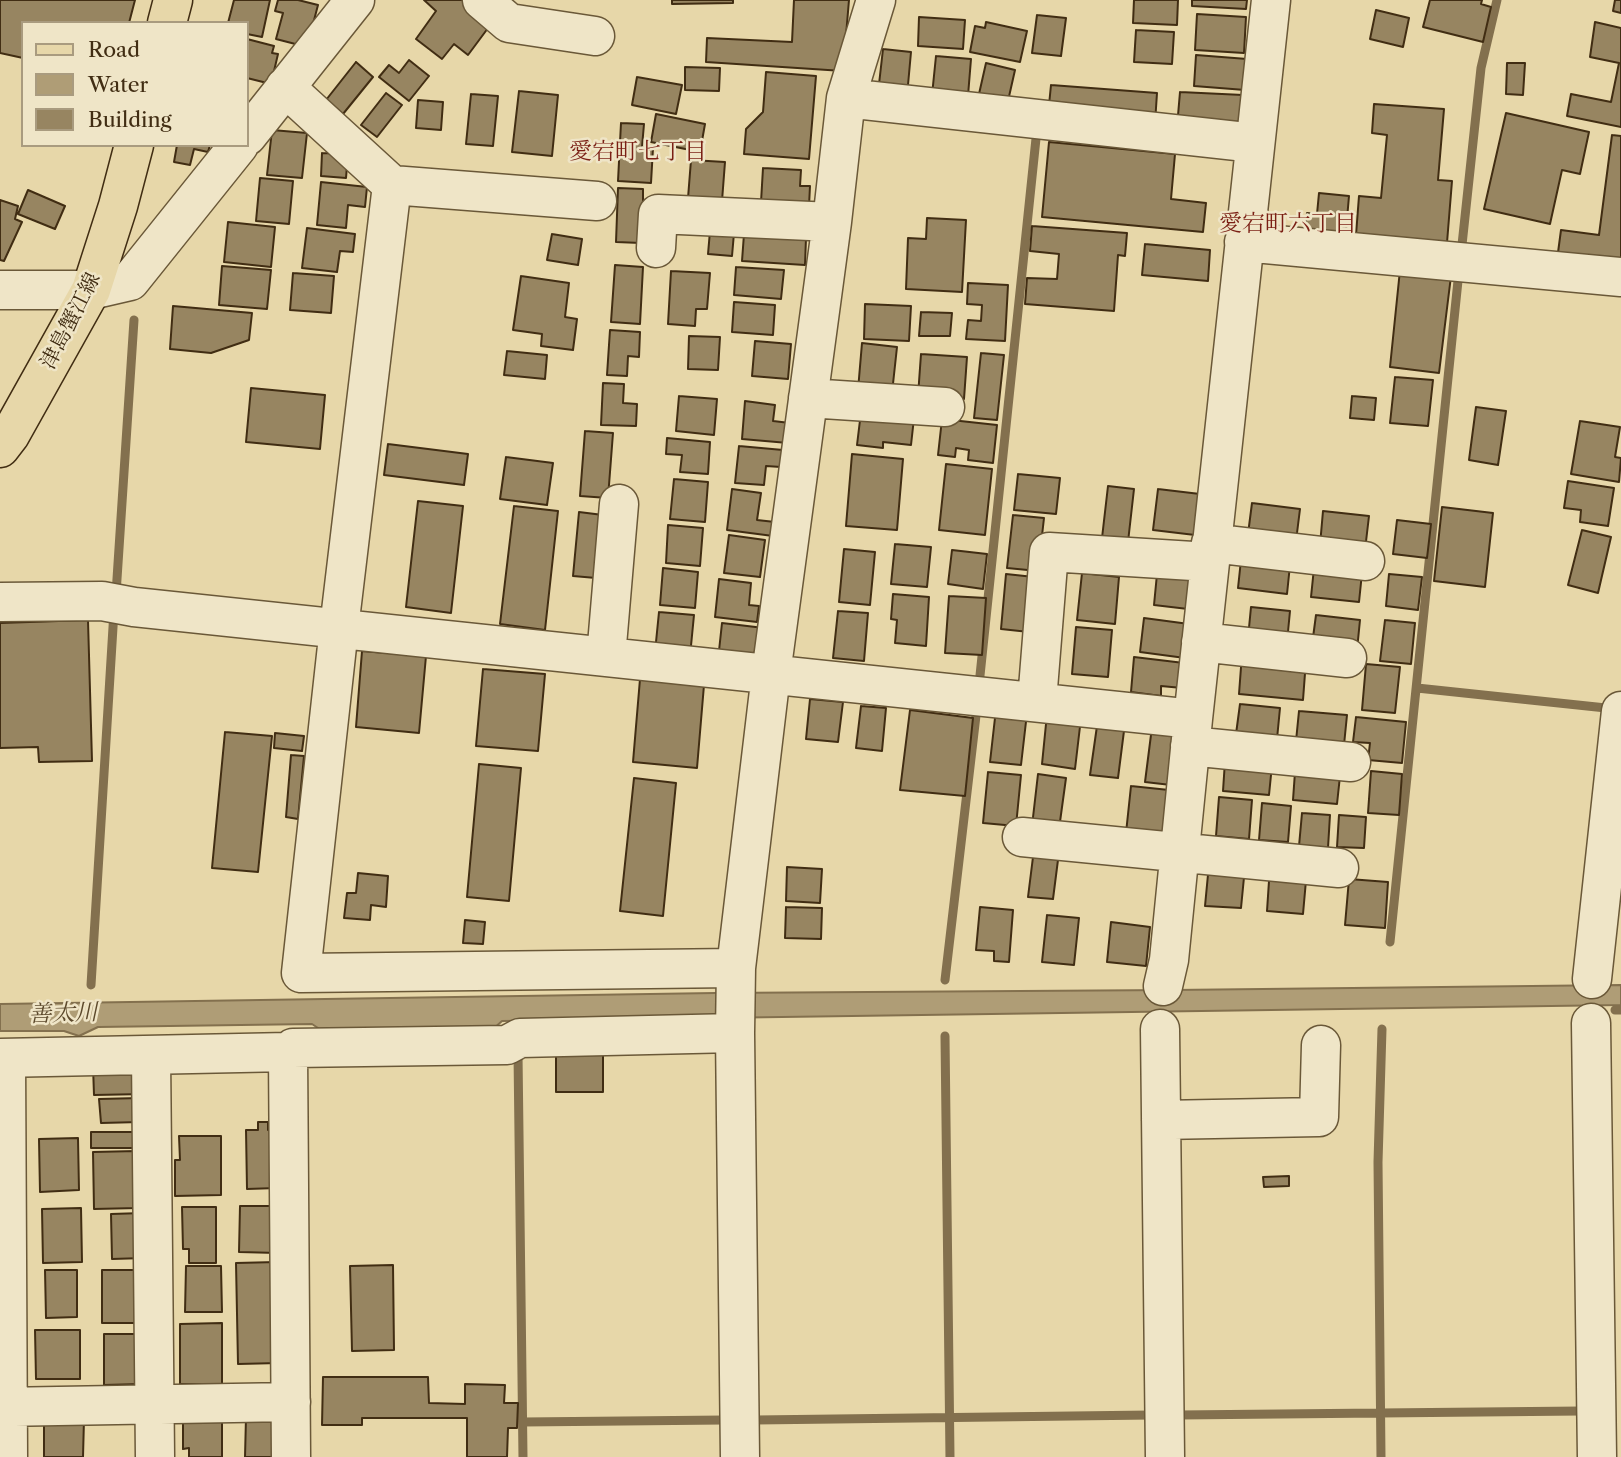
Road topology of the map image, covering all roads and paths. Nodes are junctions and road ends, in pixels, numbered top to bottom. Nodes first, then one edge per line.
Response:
1 (173, 0) edge
2 (355, 0) edge
3 (482, 0) edge
4 (876, 0) edge
5 (1271, 0) edge
6 (168, 21) edge
7 (595, 36) dead end
8 (285, 88) junction
9 (846, 98) junction
10 (248, 134) edge
11 (1255, 143) junction
12 (133, 147) edge
13 (237, 147) edge
14 (392, 185) junction
15 (597, 201) dead end
16 (832, 222) junction
17 (1244, 242) junction
18 (656, 248) dead end
19 (1621, 276) edge
20 (0, 290) edge
21 (91, 290) junction
22 (808, 398) junction
23 (945, 407) dead end
24 (0, 448) edge
25 (619, 504) dead end
26 (1210, 553) junction
27 (1365, 561) dead end
28 (0, 602) edge
29 (339, 628) junction
30 (1201, 642) junction
31 (606, 656) junction
32 (1347, 658) dead end
33 (771, 674) junction
34 (1037, 701) junction
35 (1621, 711) edge
36 (1192, 733) junction
37 (1351, 762) dead end
38 (1022, 837) dead end
39 (1180, 854) junction
40 (1339, 868) dead end
41 (736, 979) junction
42 (1592, 979) dead end
43 (1163, 986) dead end
44 (1591, 1023) dead end
45 (1160, 1028) dead end
46 (735, 1030) junction
47 (1321, 1045) dead end
48 (288, 1052) junction
49 (151, 1055) junction
50 (3, 1058) edge
51 (1161, 1120) junction
52 (291, 1402) junction
53 (155, 1405) junction
54 (4, 1407) edge
55 (8, 1457) edge
56 (155, 1457) edge
57 (291, 1457) edge
58 (740, 1457) edge
59 (1165, 1457) edge
60 (1597, 1457) edge

1 - 6 main road
2 - 8 street
3 - 7 street
4 - 9 street
5 - 11 street
8 - 10 street
8 - 14 street
9 - 11 street
9 - 16 street
11 - 17 street
12 - 21 main road, 津島蟹江線
13 - 21 street
14 - 15 street
14 - 29 street
16 - 18 street
16 - 22 street
17 - 19 street
17 - 26 street
20 - 21 street
21 - 24 main road, 津島蟹江線
22 - 23 street
22 - 33 street
25 - 31 street
26 - 27 street
26 - 30 street
26 - 34 street
28 - 29 street
29 - 31 street
29 - 41 street
30 - 32 street
30 - 36 street
31 - 33 street
33 - 34 street
33 - 41 street
34 - 36 street
35 - 42 street
36 - 37 street
36 - 39 street
38 - 39 street
39 - 40 street
39 - 43 street
41 - 46 street
44 - 60 street
45 - 51 street
46 - 48 street
46 - 58 street
47 - 51 street
48 - 49 street
48 - 52 street
49 - 50 street
49 - 53 street
50 - 54 street
51 - 59 street
52 - 53 street
52 - 57 street
53 - 54 street
53 - 56 street
54 - 55 street

